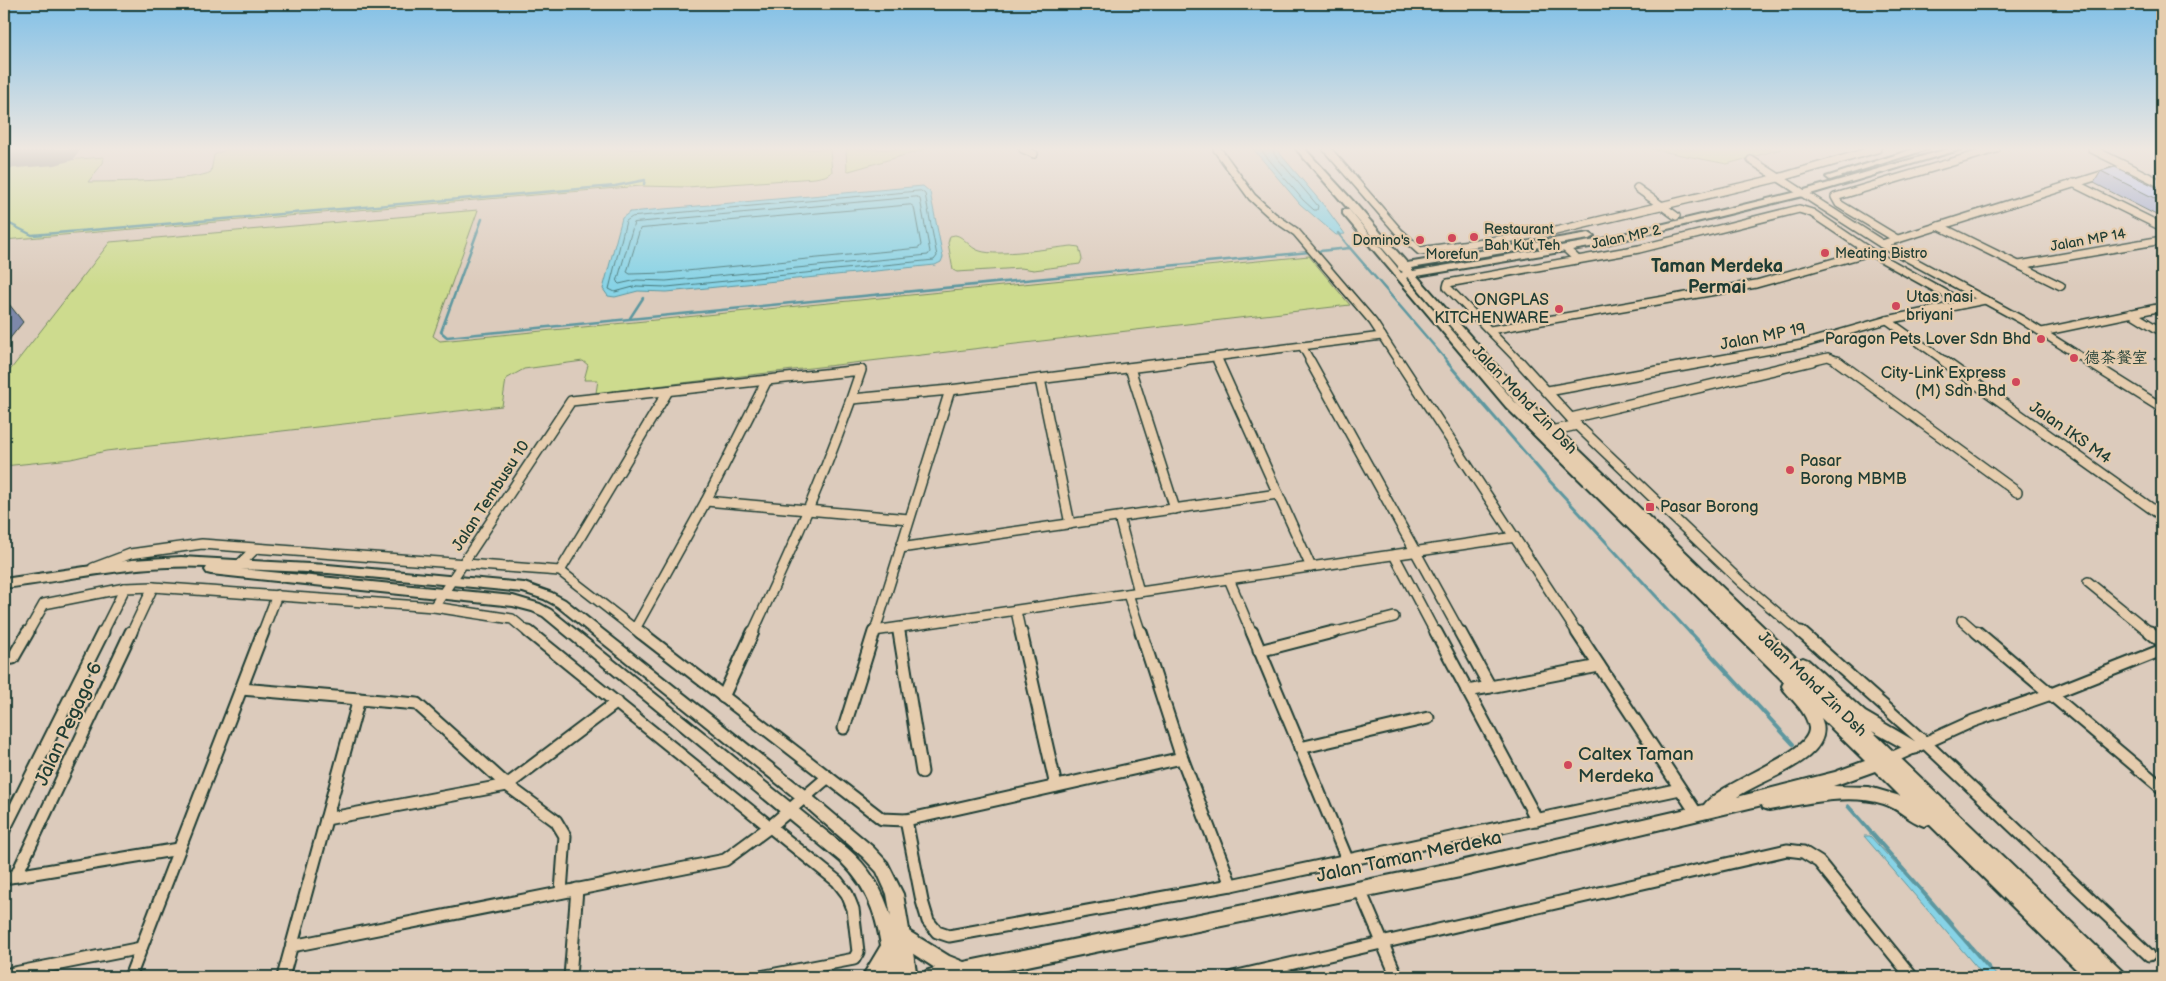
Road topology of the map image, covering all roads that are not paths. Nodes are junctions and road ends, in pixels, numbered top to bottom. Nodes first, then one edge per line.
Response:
1 (1250, 195) edge
2 (1334, 195) edge
3 (1343, 195) edge
4 (1367, 195) edge
5 (1646, 195) edge
6 (1708, 195) edge
7 (1762, 195) edge
8 (1796, 195) edge
9 (1807, 195) edge
10 (1842, 195) edge
11 (2035, 195) edge
12 (2099, 195) edge
13 (1662, 206) junction
14 (1676, 216) junction
15 (1845, 221) junction
16 (1829, 225) junction
17 (1939, 226) junction
18 (2162, 227) edge
19 (1897, 239) junction
20 (2162, 240) edge
21 (1384, 243) junction
22 (1882, 244) junction
23 (1566, 249) junction
24 (1870, 252) junction
25 (1439, 260) junction
26 (1578, 260) junction
27 (2019, 265) junction
28 (1452, 267) junction
29 (1401, 271) junction
30 (2061, 286) dead end
31 (1426, 292) junction
32 (1985, 300) junction
33 (1964, 304) junction
34 (2162, 307) edge
35 (2131, 313) junction
36 (1887, 320) junction
37 (1490, 330) junction
38 (2042, 332) junction
39 (2162, 332) edge
40 (1382, 336) junction
41 (1302, 346) junction
42 (1216, 357) junction
43 (1130, 368) junction
44 (1040, 379) junction
45 (767, 380) junction
46 (950, 390) junction
47 (668, 391) junction
48 (1548, 391) junction
49 (852, 399) junction
50 (571, 401) joint
51 (2162, 408) edge
52 (1574, 421) junction
53 (1551, 431) junction
54 (2017, 492) dead end
55 (1278, 494) junction
56 (706, 501) junction
57 (1175, 508) junction
58 (809, 510) junction
59 (2162, 516) edge
60 (1119, 517) junction
61 (909, 519) junction
62 (1070, 524) junction
63 (1515, 538) junction
64 (900, 548) junction
65 (255, 549) junction
66 (1416, 552) junction
67 (1394, 555) junction
68 (464, 565) junction
69 (1311, 567) junction
70 (236, 568) junction
71 (560, 571) junction
72 (85, 572) junction
73 (1229, 579) junction
74 (2088, 582) dead end
75 (4, 584) edge
76 (153, 587) junction
77 (448, 587) junction
78 (125, 588) junction
79 (4, 590) edge
80 (1140, 592) junction
81 (1128, 594) junction
82 (277, 595) junction
83 (434, 607) junction
84 (1016, 611) junction
85 (1394, 617) dead end
86 (1962, 620) dead end
87 (898, 628) junction
88 (1747, 628) junction
89 (635, 629) junction
90 (874, 632) junction
91 (2162, 642) edge
92 (2162, 650) edge
93 (1259, 651) junction
94 (4, 659) edge
95 (1599, 666) junction
96 (1490, 687) junction
97 (241, 689) junction
98 (1467, 691) junction
99 (2050, 694) junction
100 (723, 697) junction
101 (359, 699) junction
102 (617, 702) junction
103 (1428, 718) dead end
104 (844, 728) dead end
105 (1919, 745) junction
106 (1300, 748) junction
107 (1182, 758) junction
108 (1883, 761) junction
109 (922, 772) dead end
110 (828, 777) junction
111 (507, 785) junction
112 (1056, 786) junction
113 (2162, 788) edge
114 (1680, 790) junction
115 (804, 797) junction
116 (790, 810) junction
117 (1701, 813) junction
118 (326, 819) junction
119 (906, 820) junction
120 (1537, 820) junction
121 (771, 826) junction
122 (4, 830) edge
123 (179, 848) junction
124 (1347, 859) junction
125 (10, 877) edge
126 (1994, 878) junction
127 (1231, 884) junction
128 (577, 889) junction
129 (1360, 890) junction
130 (561, 892) junction
131 (1383, 942) junction
132 (897, 943) junction
133 (292, 946) junction
134 (141, 948) junction
135 (2149, 955) dead end
136 (2084, 956) junction
137 (966, 970) junction
138 (4, 975) edge
139 (130, 977) edge
140 (283, 977) edge
141 (570, 977) edge
142 (760, 977) edge
143 (871, 977) edge
144 (894, 977) edge
145 (909, 977) edge
146 (932, 977) edge
147 (1233, 977) edge
148 (1398, 977) edge
149 (1912, 977) edge
150 (2096, 977) edge
151 (2116, 977) edge

1 - 40 street
2 - 29 main road, Jalan Mohd Zin Dsh
3 - 21 main road, Jalan Mohd Zin Dsh
4 - 13 street
5 - 13 street
6 - 13 street
7 - 14 main road
8 - 23 main road
9 - 15 street
10 - 19 street
11 - 17 street
12 - 18 street
13 - 14 street
14 - 25 main road
15 - 16 street
15 - 22 street
16 - 24 street
16 - 26 street, Jalan MP 2
17 - 19 street
17 - 27 street
19 - 22 street
20 - 27 street, Jalan MP 14
21 - 25 main road
21 - 29 main road, Jalan Mohd Zin Dsh
22 - 32 street
23 - 26 street
23 - 28 main road
24 - 33 street
24 - 37 street
25 - 29 main road
26 - 37 street, Jalan MP 2
27 - 30 street
28 - 29 main road
28 - 31 main road
29 - 31 main road, Jalan Mohd Zin Dsh
29 - 88 main road, Jalan Mohd Zin Dsh
31 - 53 main road, Jalan Mohd Zin Dsh
32 - 33 street, Jalan MP 19
32 - 38 street
33 - 36 street, Jalan MP 19
34 - 35 street
35 - 38 street
35 - 39 street
36 - 48 street, Jalan MP 19
36 - 59 street, Jalan IKS M4
37 - 48 street
38 - 51 street
40 - 41 street
40 - 63 street
41 - 42 street
41 - 66 street
42 - 43 street
42 - 55 street
43 - 44 street
43 - 57 street
44 - 46 street
44 - 62 street
45 - 47 street
45 - 49 street
45 - 56 street
46 - 49 street
46 - 61 street
47 - 50 street
47 - 71 street
48 - 52 street
49 - 58 street
50 - 68 street, Jalan Tembusu 10
52 - 53 street
52 - 54 street
52 - 105 street
53 - 88 main road, Jalan Mohd Zin Dsh
55 - 57 street
55 - 69 street
56 - 58 street
56 - 89 street
57 - 60 street
58 - 61 street
58 - 100 street
60 - 62 street
60 - 80 street
61 - 64 street
62 - 64 street
63 - 66 street
63 - 95 street
64 - 90 street
65 - 68 street
65 - 70 street
65 - 72 street
66 - 67 street
66 - 96 street
67 - 69 street
67 - 98 street
68 - 71 street
68 - 77 street, Jalan Tembusu 10
69 - 73 street
70 - 72 street
70 - 77 street
70 - 79 street
71 - 89 street
72 - 75 street
73 - 80 street
73 - 93 street
74 - 91 street
76 - 78 street
76 - 82 street
76 - 125 street, Jalan Pegaga 6
77 - 83 street, Jalan Tembusu 10
77 - 115 street
77 - 116 street
78 - 94 street
78 - 122 street
80 - 81 street
81 - 84 street
81 - 107 street
82 - 83 street
82 - 97 street
83 - 102 street
84 - 87 street
84 - 112 street
85 - 93 street
86 - 99 street
87 - 90 street
87 - 109 street
88 - 105 main road
88 - 108 main road, Jalan Mohd Zin Dsh
88 - 117 main road
89 - 100 street
90 - 104 street
92 - 99 street
93 - 106 street
95 - 96 street
95 - 114 street
96 - 98 street
97 - 101 street
97 - 123 street
98 - 120 street
99 - 105 street
99 - 113 street
100 - 110 street
101 - 111 street
101 - 118 street
102 - 111 street
102 - 121 street
103 - 106 street
105 - 108 street
105 - 135 street
106 - 124 street
107 - 112 street
107 - 127 street
108 - 117 main road, Jalan Taman Merdeka
108 - 126 main road, Jalan Mohd Zin Dsh
108 - 136 main road, Jalan Mohd Zin Dsh
110 - 115 street
110 - 119 street
111 - 118 street
111 - 130 street
112 - 119 street
114 - 117 street
114 - 120 street
115 - 116 street
115 - 132 street
116 - 121 street
116 - 132 street
117 - 126 main road
117 - 129 main road, Jalan Taman Merdeka
118 - 133 street
119 - 127 street
120 - 124 street
121 - 128 street
121 - 142 street
123 - 125 street
123 - 134 street
124 - 127 street
126 - 136 main road, Jalan Mohd Zin Dsh
128 - 130 street
128 - 141 street
129 - 131 street
129 - 137 main road, Jalan Taman Merdeka
130 - 133 street
131 - 147 street
131 - 148 street
131 - 149 street
132 - 137 main road
132 - 143 main road
132 - 144 street
132 - 145 street
133 - 140 street
134 - 138 street
134 - 139 street
136 - 150 main road, Jalan Mohd Zin Dsh
136 - 151 main road, Jalan Mohd Zin Dsh
137 - 146 main road, Jalan Taman Merdeka

